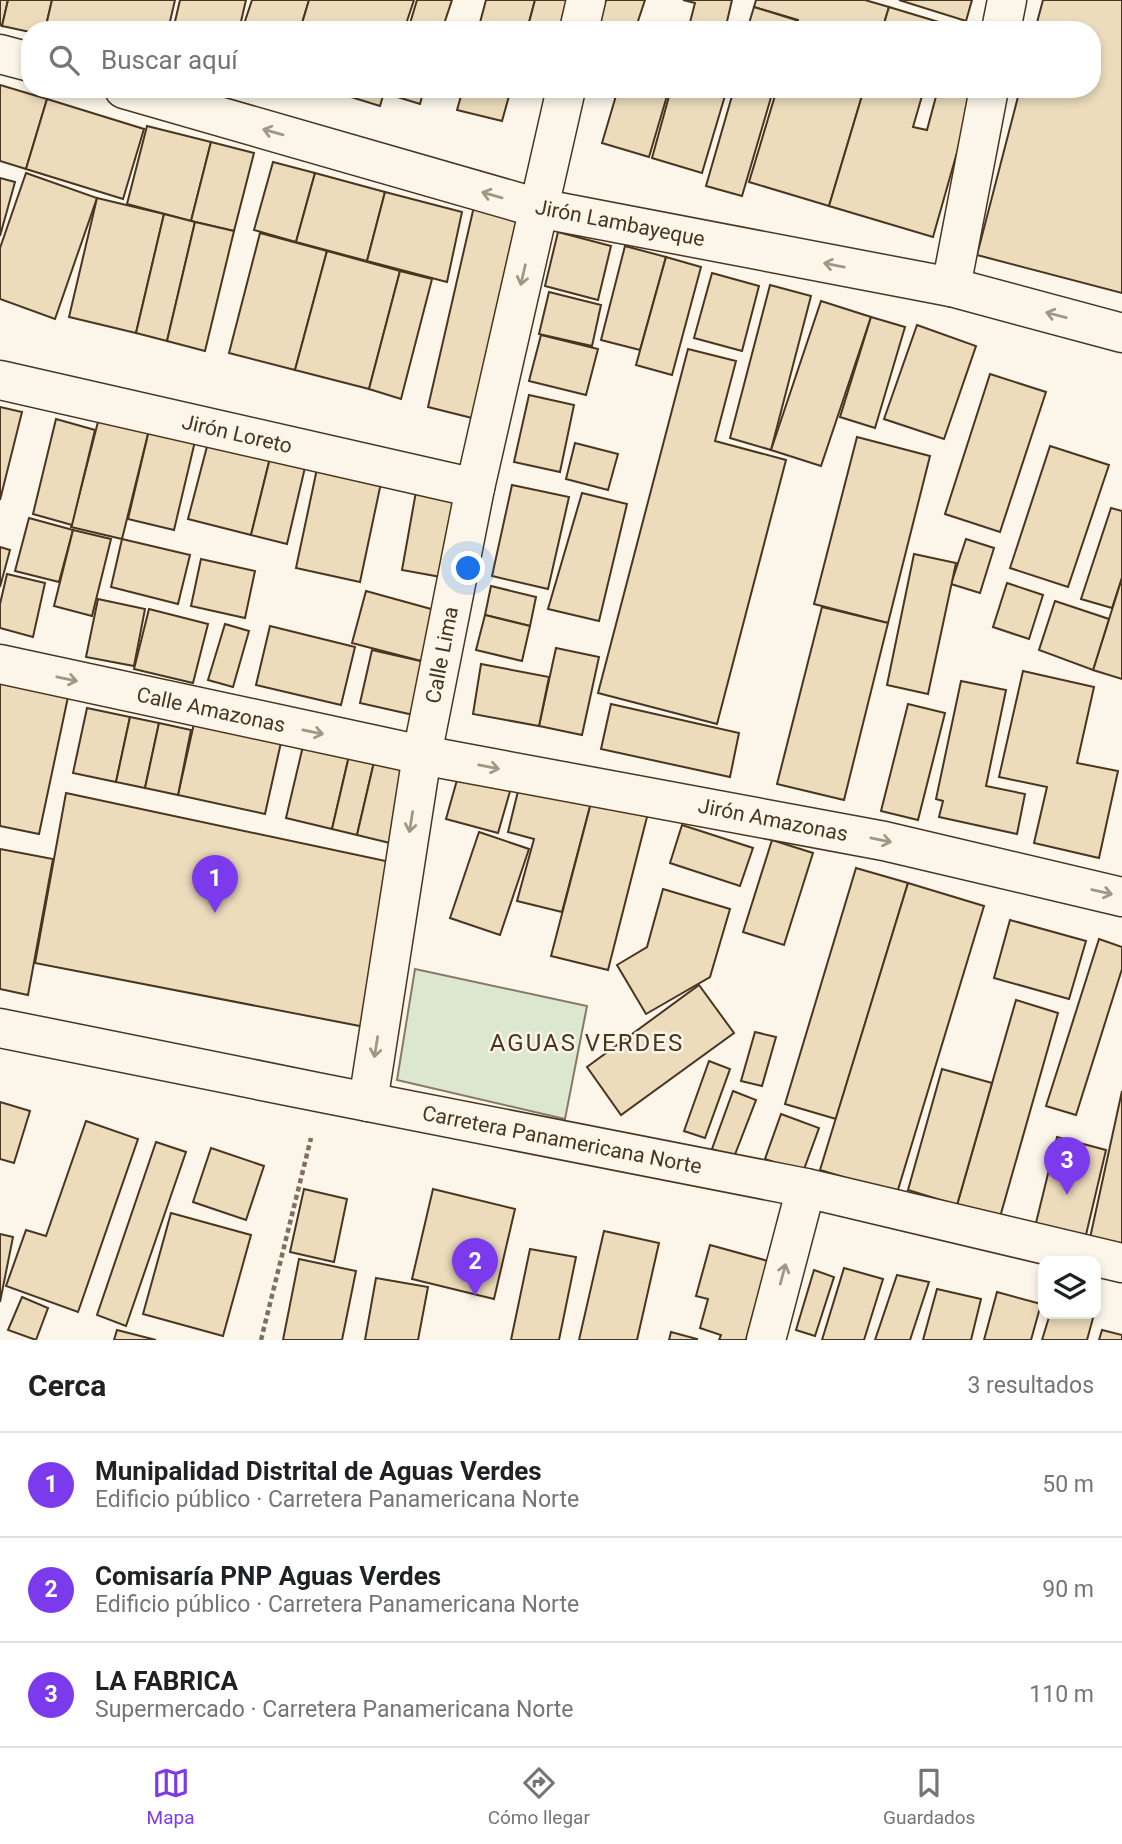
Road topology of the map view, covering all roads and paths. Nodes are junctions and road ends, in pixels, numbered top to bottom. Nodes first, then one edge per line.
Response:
1 (586, 0) edge
2 (1007, 0) edge
3 (581, 21) edge
4 (1003, 21) edge
5 (0, 54) edge
6 (21, 60) edge
7 (155, 98) edge
8 (564, 98) edge
9 (987, 98) edge
10 (538, 208) junction
11 (951, 288) junction
12 (1122, 333) edge
13 (0, 380) edge
14 (475, 488) junction
15 (0, 664) edge
16 (422, 755) junction
17 (1122, 897) edge
18 (0, 1028) edge
19 (322, 1093) junction
20 (368, 1102) junction
21 (806, 1188) junction
22 (1122, 1263) edge
23 (261, 1340) edge
24 (766, 1340) edge

1 - 3 street
2 - 4 street
5 - 6 street
10 -> 7 street, Jirón Lambayeque
8 - 10 street, Calle Lima
9 - 11 street
11 -> 10 street, Jirón Lambayeque
10 -> 14 street, Calle Lima
12 -> 11 street, Jirón Lambayeque
13 - 14 street, Jirón Loreto
14 - 16 street, Calle Lima
15 -> 16 street, Calle Amazonas
16 -> 17 street, Jirón Amazonas
16 -> 20 street, Calle Lima
18 - 19 street, Carretera Panamericana Norte
19 - 20 street, Carretera Panamericana Norte
19 - 23 path
20 - 21 street, Carretera Panamericana Norte
21 - 22 street, Carretera Panamericana Norte
24 -> 21 street

